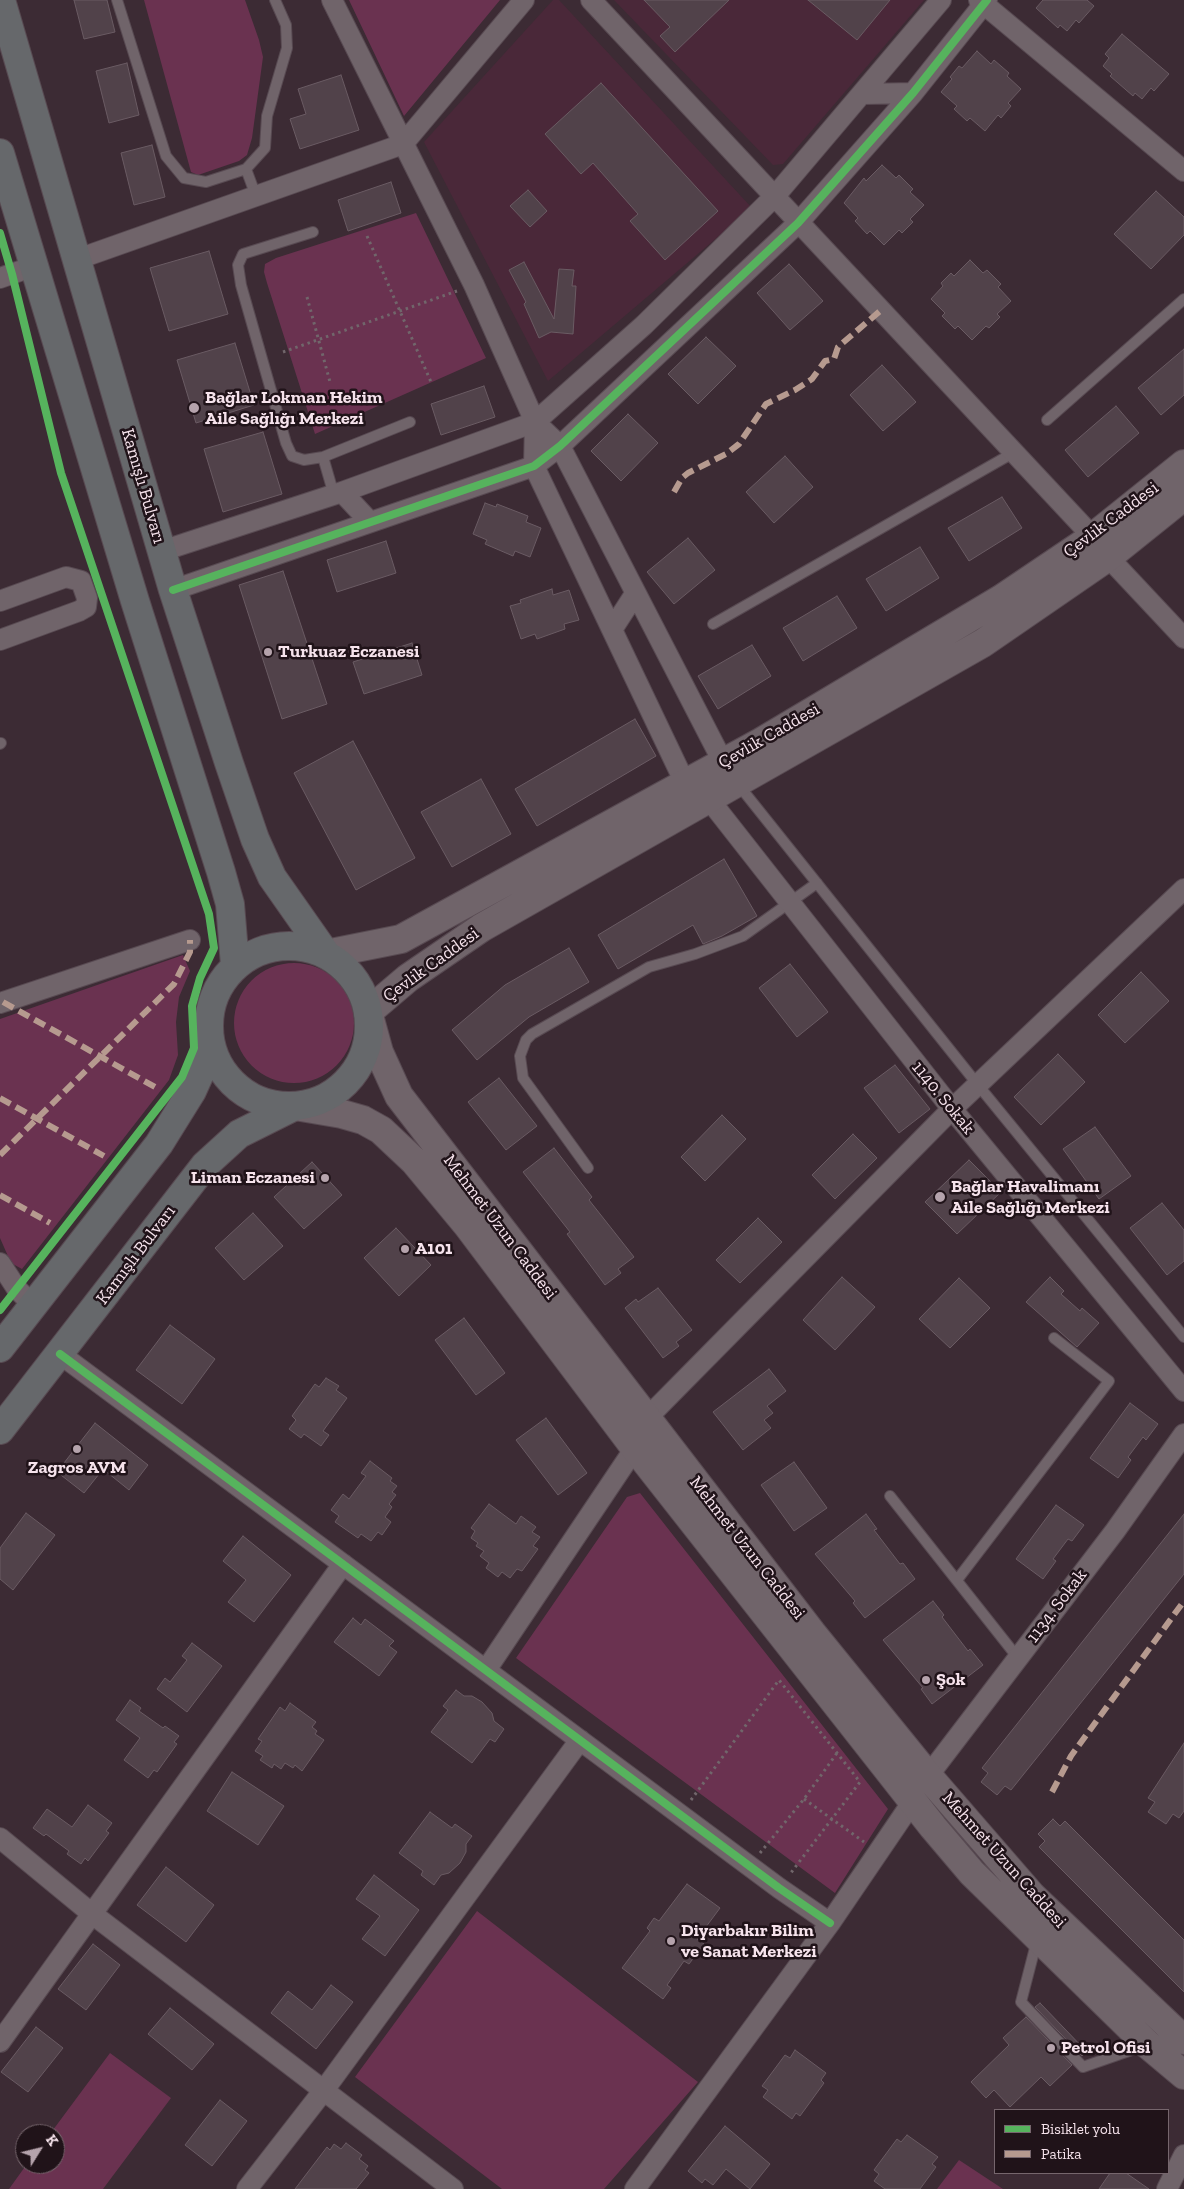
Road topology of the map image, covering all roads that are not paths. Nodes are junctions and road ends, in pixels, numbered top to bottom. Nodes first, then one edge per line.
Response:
1 (1, 0) edge
2 (117, 0) edge
3 (275, 0) edge
4 (332, 0) edge
5 (524, 0) edge
6 (591, 0) edge
7 (941, 0) edge
8 (983, 1) edge
9 (912, 93) junction
10 (863, 94) junction
11 (403, 144) junction
12 (0, 153) edge
13 (246, 168) junction
14 (1184, 171) edge
15 (256, 196) junction
16 (775, 196) junction
17 (798, 222) junction
18 (313, 232) dead end
19 (78, 259) junction
20 (34, 266) junction
21 (0, 278) edge
22 (1184, 298) edge
23 (644, 325) junction
24 (685, 329) junction
25 (1047, 420) dead end
26 (410, 422) dead end
27 (535, 422) junction
28 (560, 446) junction
29 (1013, 453) junction
30 (323, 457) junction
31 (1184, 464) edge
32 (534, 466) junction
33 (338, 493) junction
34 (1184, 496) edge
35 (370, 522) junction
36 (1100, 547) junction
37 (162, 551) junction
38 (173, 590) junction
39 (635, 594) junction
40 (0, 601) edge
41 (713, 624) dead end
42 (613, 628) junction
43 (1184, 638) edge
44 (0, 640) edge
45 (730, 773) junction
46 (685, 784) junction
47 (708, 798) junction
48 (817, 883) junction
49 (1181, 899) edge
50 (789, 904) junction
51 (190, 940) dead end
52 (326, 954) junction
53 (235, 965) junction
54 (0, 1003) edge
55 (368, 1012) junction
56 (211, 1048) junction
57 (978, 1085) junction
58 (295, 1106) junction
59 (952, 1109) junction
60 (588, 1168) dead end
61 (0, 1263) edge
62 (32, 1304) junction
63 (1184, 1337) edge
64 (1054, 1338) dead end
65 (0, 1348) edge
66 (60, 1354) junction
67 (1184, 1391) edge
68 (647, 1418) junction
69 (0, 1430) edge
70 (1184, 1434) edge
71 (635, 1448) junction
72 (890, 1496) dead end
73 (343, 1564) junction
74 (957, 1580) junction
75 (1018, 1658) junction
76 (486, 1670) junction
77 (580, 1740) junction
78 (928, 1776) junction
79 (913, 1801) junction
80 (0, 1838) edge
81 (92, 1913) junction
82 (830, 1923) junction
83 (1038, 1936) junction
84 (1184, 2040) edge
85 (0, 2042) edge
86 (1147, 2044) junction
87 (1184, 2075) edge
88 (324, 2090) junction
89 (1184, 2155) edge
90 (247, 2189) edge
91 (453, 2189) edge
92 (635, 2189) edge
93 (1167, 2189) edge

1 - 19 highway, Kamışlı Bulvarı
2 - 13 lane
3 - 13 lane
4 - 11 street
5 - 11 street
6 - 16 street
7 - 10 street
8 - 9 street
8 - 14 street
9 - 10 street
9 - 17 street
10 - 16 street
11 - 15 street
11 - 27 street
12 - 20 highway
13 - 15 lane
15 - 19 street
16 - 17 street
16 - 23 street
17 - 24 street
17 - 29 street
18 - 30 lane
19 - 37 highway, Kamışlı Bulvarı
20 - 21 street
20 - 53 highway
22 - 25 lane
23 - 24 street
23 - 27 street
24 - 28 street
26 - 30 lane
27 - 28 street
27 - 32 street
27 - 33 street
28 - 32 street
28 - 39 street
29 - 36 street
29 - 41 lane
30 - 33 lane
31 - 36 main road, Çevlik Caddesi
32 - 35 street
32 - 42 street
33 - 35 street
33 - 37 street
34 - 36 main road, Çevlik Caddesi
35 - 38 street
36 - 43 street
36 - 45 main road, Çevlik Caddesi
37 - 38 highway, Kamışlı Bulvarı
38 - 52 highway, Kamışlı Bulvarı
39 - 42 street
39 - 45 street
40 - 44 street
42 - 46 street
45 - 46 main road, Çevlik Caddesi
45 - 47 main road, Çevlik Caddesi
45 - 48 lane
46 - 52 main road, Çevlik Caddesi
47 - 50 street, 1140. Sokak
47 - 55 main road, Çevlik Caddesi
48 - 50 lane
48 - 57 lane
49 - 57 street
50 - 59 street, 1140. Sokak
50 - 60 lane
51 - 54 street
52 - 53 highway
52 - 55 highway
53 - 56 highway
55 - 58 highway
55 - 68 main road, Mehmet Uzun Caddesi
56 - 58 highway
56 - 62 highway
57 - 59 street
57 - 63 lane
58 - 66 highway, Kamışlı Bulvarı
58 - 71 main road
59 - 67 street, 1140. Sokak
59 - 68 street
61 - 62 street
62 - 65 highway
64 - 74 lane
66 - 69 highway, Kamışlı Bulvarı
66 - 73 street
68 - 78 main road, Mehmet Uzun Caddesi
70 - 75 street, 1134. Sokak
71 - 76 street
71 - 79 main road
72 - 74 lane
73 - 76 street
73 - 81 street
74 - 75 lane
75 - 78 street, 1134. Sokak
76 - 77 street
77 - 82 street
77 - 88 street
78 - 84 main road, Mehmet Uzun Caddesi
79 - 82 street
79 - 83 main road
80 - 81 street
81 - 85 street
81 - 88 street
82 - 92 street
83 - 86 main road
83 - 86 lane
86 - 87 main road
88 - 90 street
88 - 91 street
89 - 93 street

